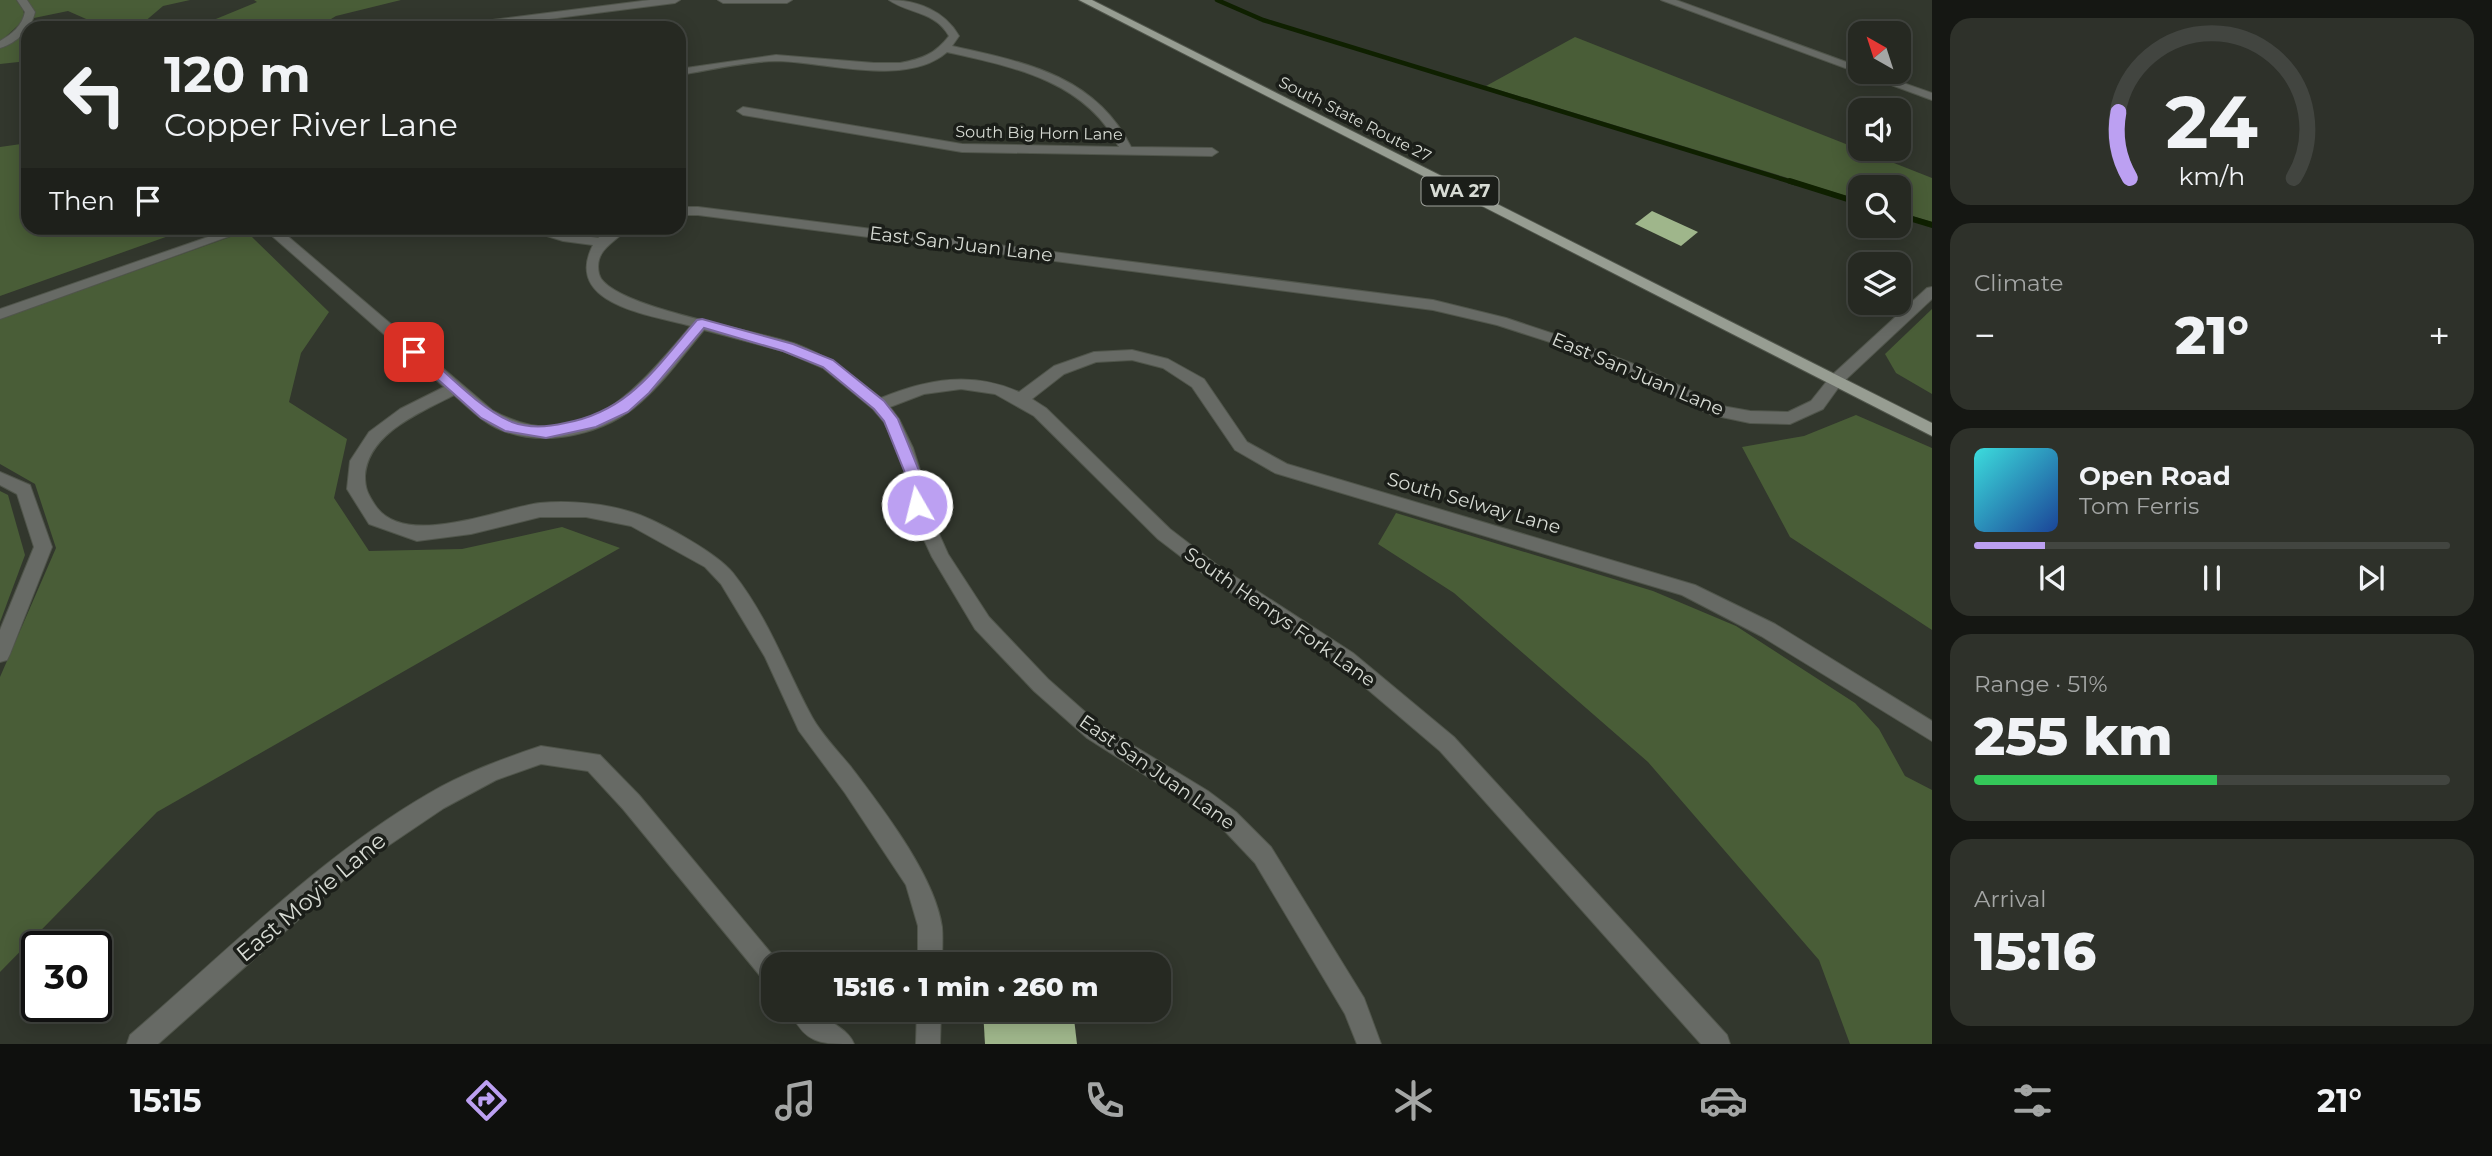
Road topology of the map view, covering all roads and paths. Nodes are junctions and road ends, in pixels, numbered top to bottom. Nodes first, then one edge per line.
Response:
1 (22, 0) edge
2 (675, 0) edge
3 (723, 0) edge
4 (786, 0) edge
5 (894, 0) edge
6 (1084, 0) edge
7 (1666, 0) edge
8 (28, 21) edge
9 (508, 21) edge
10 (21, 30) edge
11 (0, 44) edge
12 (948, 49) junction
13 (1848, 66) edge
14 (686, 71) edge
15 (1896, 84) edge
16 (1932, 97) edge
17 (743, 111) dead end
18 (1127, 151) junction
19 (1212, 152) dead end
20 (686, 211) edge
21 (225, 235) edge
22 (278, 235) edge
23 (557, 235) edge
24 (611, 235) edge
25 (601, 242) junction
26 (1932, 291) edge
27 (0, 314) edge
28 (702, 323) junction
29 (1836, 380) junction
30 (455, 387) junction
31 (1022, 398) junction
32 (879, 405) junction
33 (1932, 430) edge
34 (0, 478) edge
35 (0, 654) edge
36 (1932, 732) edge
37 (930, 952) edge
38 (761, 959) edge
39 (812, 1022) edge
40 (929, 1022) edge
41 (139, 1044) edge
42 (842, 1044) edge
43 (929, 1044) edge
44 (1369, 1044) edge
45 (1718, 1044) edge

1 - 8 street
2 - 9 street
3 - 4 street
5 - 12 street
6 - 29 main road, South State Route 27 / WA 27
7 - 13 street
10 - 11 street
12 - 14 street
12 - 18 street
15 - 16 street
17 - 18 street, South Big Horn Lane
18 - 19 street, South Big Horn Lane
20 - 29 street, East San Juan Lane
21 - 27 street
22 - 30 street
23 - 25 street
24 - 25 street
25 - 28 street, East San Juan Lane
26 - 29 street, East San Juan Lane
28 - 30 street
28 - 32 street, East San Juan Lane
29 - 33 main road, WA 27
30 - 37 street
31 - 32 street, South Henrys Fork Lane
31 - 36 street, South Selway Lane
31 - 45 street, South Henrys Fork Lane
32 - 44 street, East San Juan Lane
34 - 35 street
38 - 41 street, East Moyie Lane
39 - 42 street
40 - 43 street

